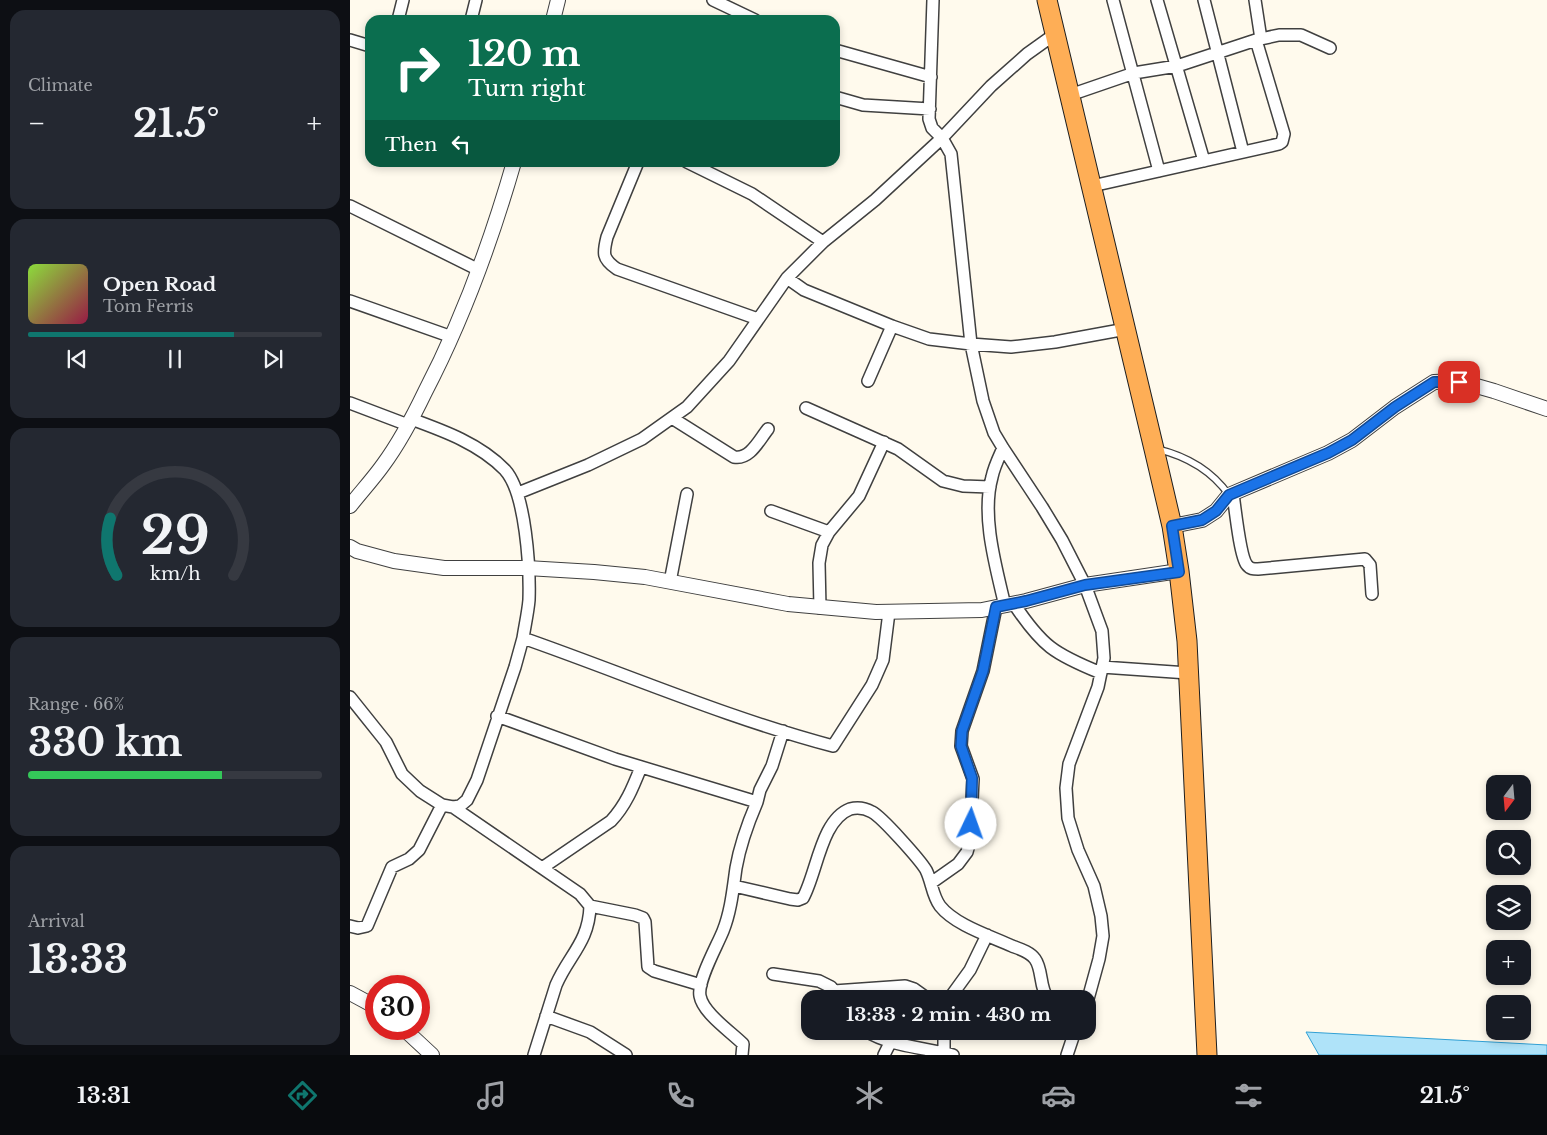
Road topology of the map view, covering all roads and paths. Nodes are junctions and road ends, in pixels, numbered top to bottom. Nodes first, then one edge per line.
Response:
1 (403, 0) edge
2 (476, 0) edge
3 (558, 0) edge
4 (713, 0) edge
5 (933, 0) edge
6 (1047, 0) edge
7 (1113, 0) edge
8 (1157, 0) edge
9 (1204, 0) edge
10 (1255, 0) edge
11 (399, 15) edge
12 (472, 15) edge
13 (554, 15) edge
14 (744, 15) edge
15 (1055, 34) junction
16 (350, 40) edge
17 (1259, 40) junction
18 (365, 44) edge
19 (1330, 48) dead end
20 (840, 51) edge
21 (1218, 52) junction
22 (1177, 66) junction
23 (1134, 73) junction
24 (931, 77) junction
25 (1070, 95) junction
26 (840, 98) edge
27 (930, 109) junction
28 (942, 138) junction
29 (1243, 152) junction
30 (1204, 161) junction
31 (513, 167) edge
32 (636, 167) edge
33 (697, 167) edge
34 (1160, 171) junction
35 (1092, 186) junction
36 (350, 206) edge
37 (823, 242) junction
38 (479, 270) junction
39 (787, 278) junction
40 (350, 301) edge
41 (758, 319) junction
42 (892, 326) junction
43 (1126, 329) junction
44 (452, 337) junction
45 (972, 344) junction
46 (868, 381) dead end
47 (350, 403) edge
48 (806, 408) dead end
49 (1547, 409) edge
50 (672, 418) junction
51 (410, 422) junction
52 (768, 429) dead end
53 (884, 442) junction
54 (1003, 448) junction
55 (1154, 449) junction
56 (990, 487) junction
57 (518, 493) junction
58 (687, 494) dead end
59 (1231, 494) junction
60 (350, 506) edge
61 (771, 511) dead end
62 (1172, 526) junction
63 (829, 532) junction
64 (350, 548) edge
65 (527, 568) junction
66 (1179, 572) junction
67 (670, 582) junction
68 (1085, 585) junction
69 (1372, 594) dead end
70 (1005, 605) junction
71 (820, 608) junction
72 (889, 612) junction
73 (523, 638) junction
74 (1102, 670) junction
75 (1188, 673) junction
76 (350, 697) edge
77 (497, 716) junction
78 (783, 731) junction
79 (641, 767) junction
80 (757, 802) junction
81 (448, 806) junction
82 (542, 868) junction
83 (931, 883) junction
84 (734, 886) junction
85 (590, 906) junction
86 (350, 926) edge
87 (986, 935) junction
88 (773, 974) dead end
89 (701, 985) junction
90 (832, 990) edge
91 (875, 990) edge
92 (915, 990) edge
93 (956, 990) edge
94 (1043, 990) edge
95 (1090, 990) edge
96 (350, 993) edge
97 (365, 1001) edge
98 (546, 1016) junction
99 (416, 1040) edge
100 (888, 1040) edge
101 (946, 1040) edge
102 (1072, 1040) edge
103 (891, 1041) junction
104 (948, 1054) edge
105 (432, 1055) edge
106 (534, 1055) edge
107 (626, 1055) edge
108 (742, 1055) edge
109 (884, 1055) edge
110 (1067, 1055) edge
111 (1207, 1055) edge

1 - 11 street
2 - 12 street
3 - 13 street
4 - 14 street
5 - 24 street
6 - 15 highway
7 - 23 street
8 - 22 street
9 - 21 street
10 - 17 street
15 - 25 highway
15 - 28 street
16 - 18 street
17 - 19 street
17 - 21 street
17 - 29 street
20 - 24 street
21 - 22 street
21 - 29 street
22 - 23 street
22 - 30 street
23 - 25 street
23 - 34 street
24 - 27 street
25 - 35 highway
26 - 27 street
27 - 28 street
28 - 37 street
28 - 45 street
29 - 30 street
30 - 34 street
31 - 38 street
32 - 41 street
33 - 37 street
34 - 35 street
35 - 43 highway
36 - 38 street
37 - 39 street
38 - 44 street
39 - 41 street
39 - 42 street
40 - 44 street
41 - 50 street
42 - 45 street
42 - 46 street
43 - 45 street
43 - 55 highway
44 - 51 street
45 - 54 street
47 - 51 street
48 - 53 street
49 - 59 street
50 - 52 street
50 - 57 street
51 - 57 street
51 - 60 street
53 - 56 street
53 - 63 street
54 - 56 street
54 - 68 street
55 - 59 lane
55 - 62 highway
56 - 70 street
57 - 65 street
58 - 67 street
59 - 62 street
59 - 69 street
61 - 63 street
62 - 66 highway
63 - 71 street
64 - 65 street
65 - 67 street
65 - 73 street
66 - 68 street
66 - 75 highway
67 - 71 street
68 - 70 street
68 - 74 street
70 - 72 street
70 - 74 street
70 - 83 street
71 - 72 street
72 - 78 street
73 - 77 street
73 - 78 street
74 - 75 street
74 - 95 street
75 - 111 highway
76 - 81 street
77 - 79 street
77 - 81 street
78 - 80 street
79 - 80 street
79 - 82 street
80 - 84 street
81 - 82 street
81 - 86 street
82 - 85 street
83 - 84 street
83 - 87 street
84 - 89 street
85 - 89 street
85 - 98 street
87 - 93 street
87 - 94 street
88 - 90 street
89 - 108 street
91 - 92 street
96 - 97 street
98 - 106 street
98 - 107 street
99 - 105 street
100 - 103 street
101 - 104 street
102 - 110 street
103 - 104 street
103 - 109 street

